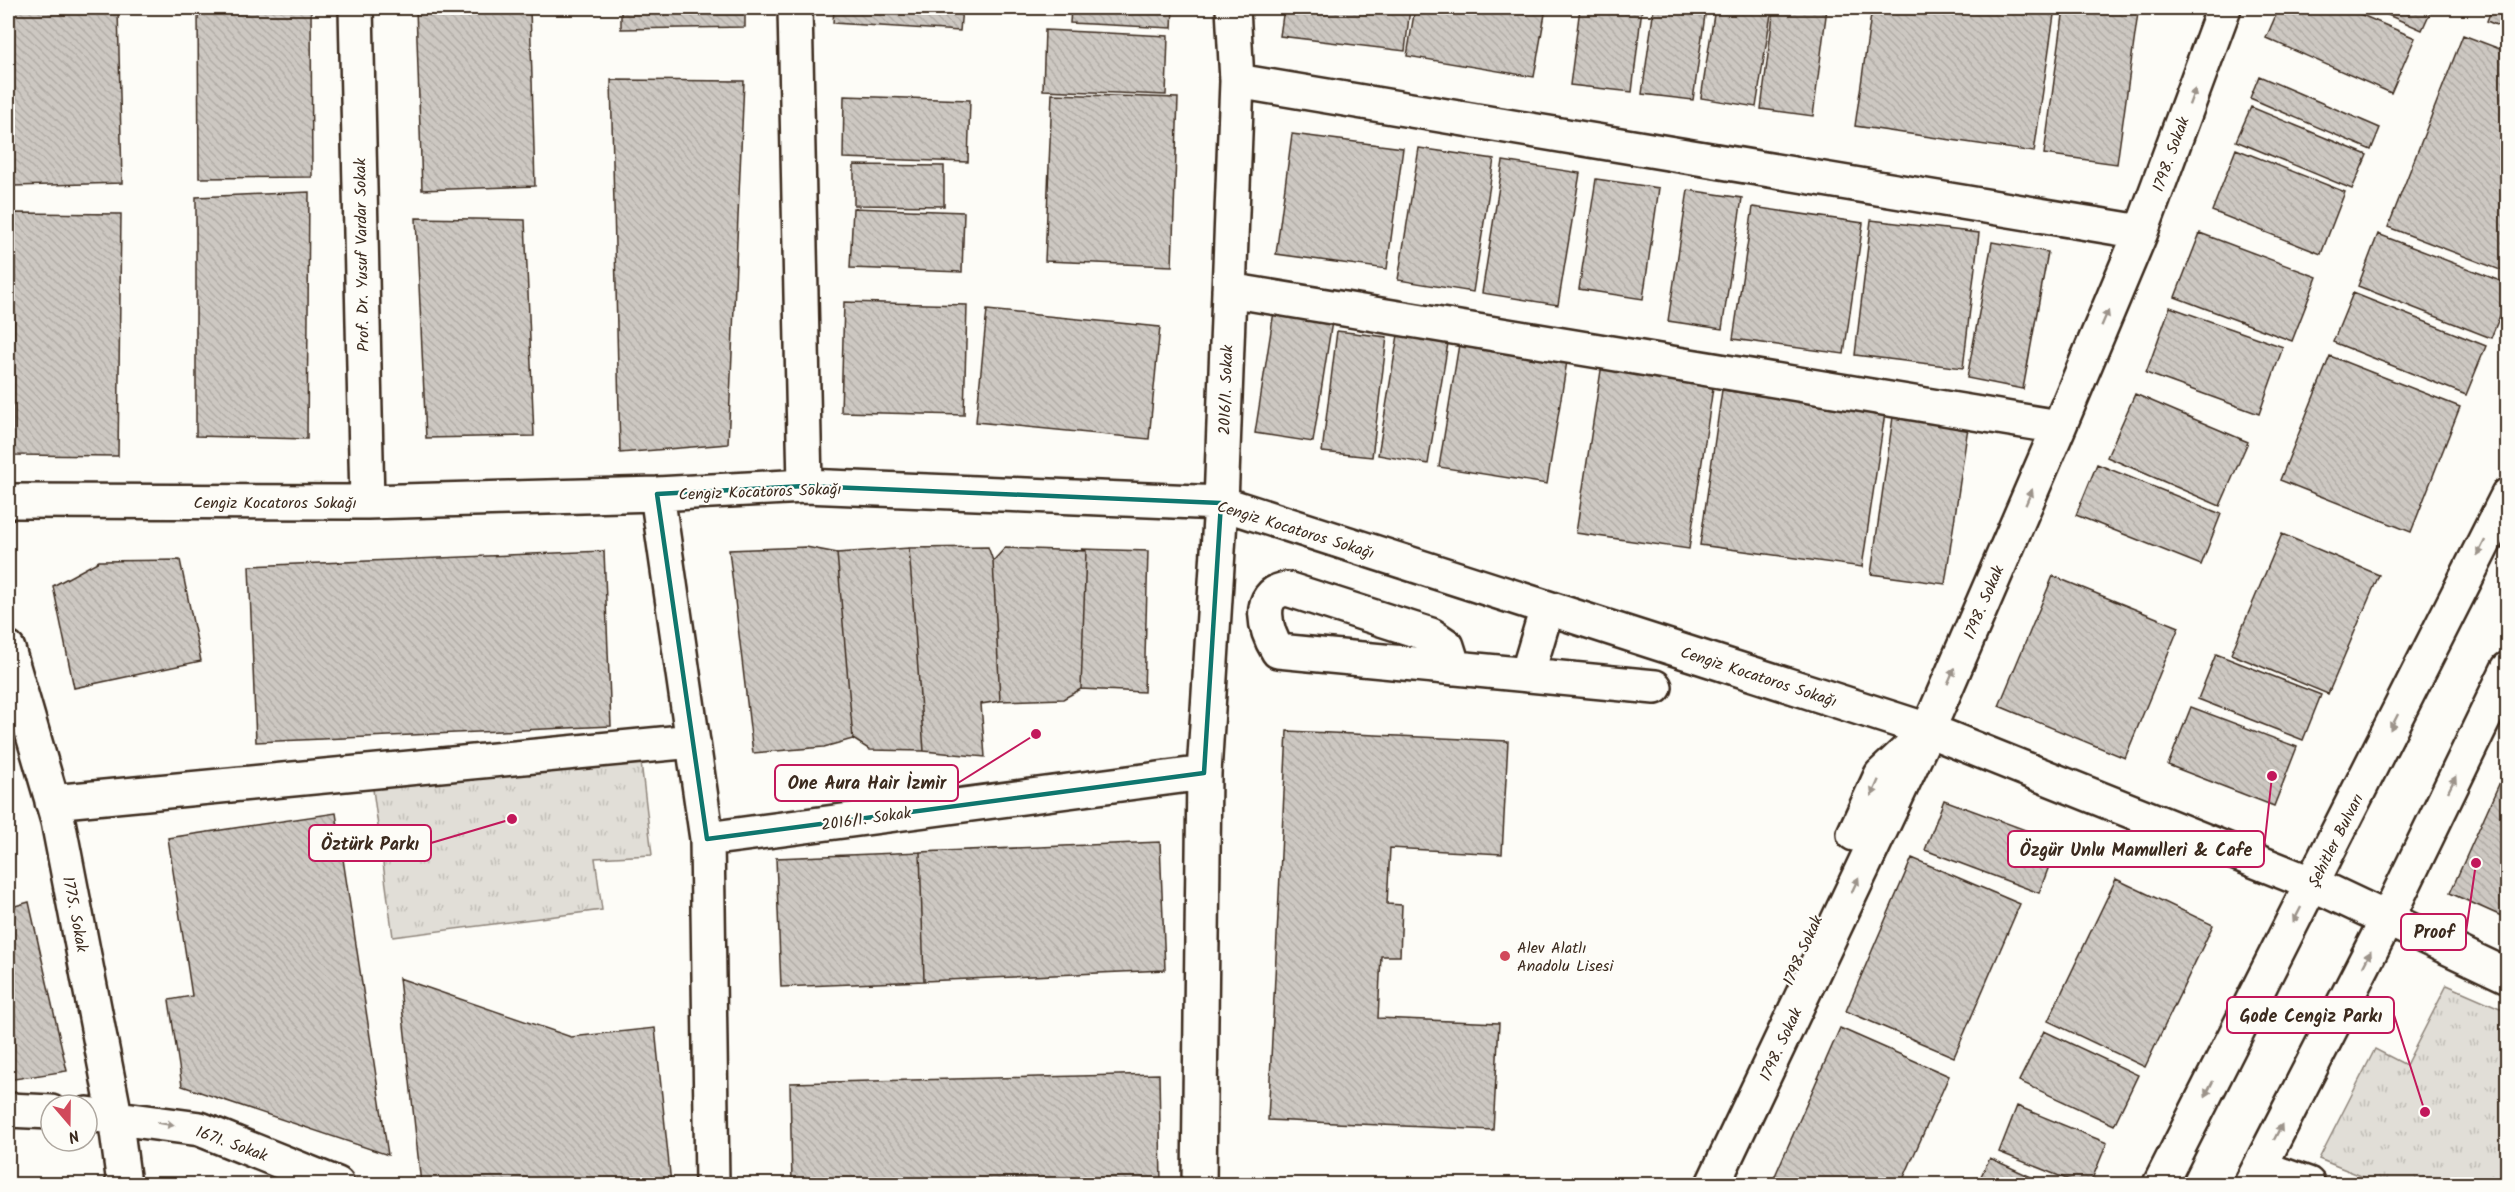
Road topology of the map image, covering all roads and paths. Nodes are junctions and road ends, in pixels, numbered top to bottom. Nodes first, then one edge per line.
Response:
1 (356, 8) edge
2 (795, 8) edge
3 (1233, 8) edge
4 (2224, 8) edge
5 (1237, 81) junction
6 (2141, 232) junction
7 (1229, 290) junction
8 (2060, 427) junction
9 (805, 486) junction
10 (657, 494) junction
11 (2508, 495) edge
12 (8, 501) edge
13 (367, 502) junction
14 (1221, 504) junction
15 (1547, 608) junction
16 (8, 649) edge
17 (1454, 668) junction
18 (2508, 669) edge
19 (1527, 675) junction
20 (1655, 687) dead end
21 (1928, 730) junction
22 (693, 741) junction
23 (1204, 773) junction
24 (52, 802) junction
25 (707, 839) junction
26 (2313, 884) junction
27 (2387, 919) junction
28 (2508, 976) edge
29 (8, 1110) edge
30 (39, 1111) edge
31 (101, 1115) edge
32 (2255, 1176) edge
33 (124, 1185) edge
34 (337, 1185) edge
35 (712, 1185) edge
36 (1199, 1185) edge
37 (1696, 1185) edge
38 (1713, 1185) edge
39 (2160, 1185) edge
40 (2308, 1185) edge

1 - 13 street, Prof. Dr. Yusuf Vardar Sokak
2 - 9 street
3 - 5 street, 2016/1. Sokak
6 -> 4 street, 1798. Sokak
5 - 6 street
5 - 7 street, 2016/1. Sokak
8 -> 6 street, 1798. Sokak
7 - 8 street
7 - 14 street, 2016/1. Sokak
21 -> 8 street, 1798. Sokak
9 - 10 street, Cengiz Kocatoros Sokağı
9 - 14 street, Cengiz Kocatoros Sokağı
10 - 13 street, Cengiz Kocatoros Sokağı
10 - 22 street
11 -> 26 street, Şehitler Bulvarı
12 - 13 street, Cengiz Kocatoros Sokağı
14 - 15 street, Cengiz Kocatoros Sokağı
14 - 23 street, 2016/1. Sokak
15 - 19 street
15 - 21 street, Cengiz Kocatoros Sokağı
16 - 24 street, 1775. Sokak
17 - 17 street
17 - 19 street
27 -> 18 street
19 - 20 street
21 - 26 street, Cengiz Kocatoros Sokağı
21 -> 37 street, 1798 Sokak
38 -> 21 street, 1798. Sokak
22 - 24 street
22 - 25 street
23 - 25 street, 2016/1. Sokak
23 - 36 street, 2016/1. Sokak
24 - 31 street, 1775. Sokak
25 - 35 street
26 - 27 street, Cengiz Kocatoros Sokağı
26 -> 39 street, Şehitler Bulvarı
27 - 28 street, Cengiz Kocatoros Sokağı
32 -> 27 street
29 - 30 street
31 - 33 street, 1775. Sokak
31 -> 34 street, 1671. Sokak
32 - 40 street

